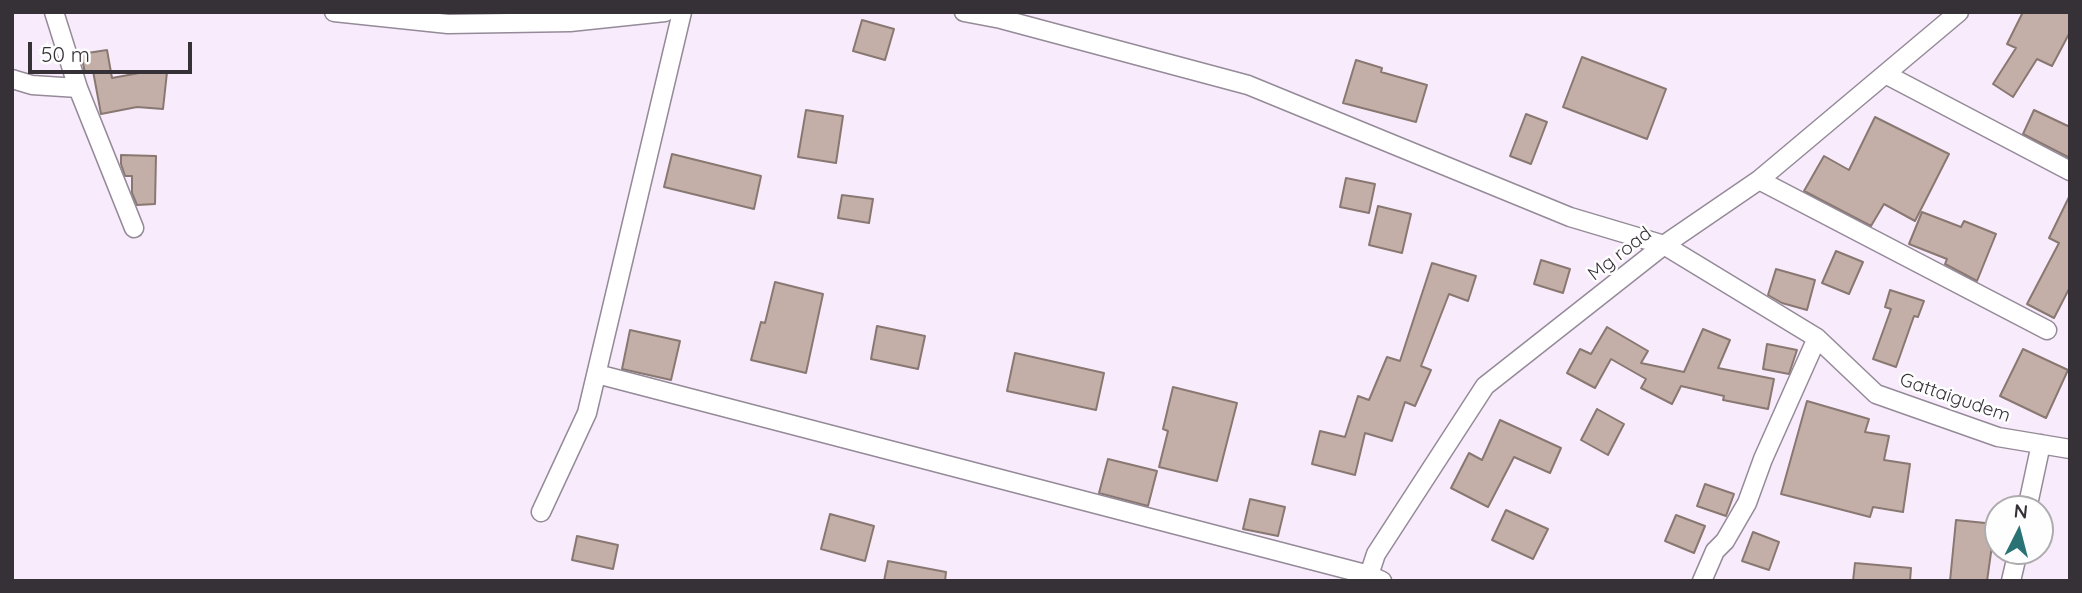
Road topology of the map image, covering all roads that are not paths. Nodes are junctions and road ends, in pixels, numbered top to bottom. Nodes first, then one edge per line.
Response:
1 (54, 12) edge
2 (334, 12) edge
3 (665, 12) edge
4 (682, 12) edge
5 (964, 12) edge
6 (1959, 12) edge
7 (1887, 75) junction
8 (12, 79) edge
9 (78, 88) junction
10 (2070, 172) edge
11 (1759, 180) junction
12 (134, 228) dead end
13 (1664, 246) junction
14 (2047, 330) dead end
15 (1817, 338) junction
16 (597, 373) junction
17 (2041, 444) junction
18 (2070, 449) edge
19 (2030, 495) edge
20 (541, 512) dead end
21 (1373, 579) edge
22 (1702, 581) edge

1 - 9 street
2 - 3 street
4 - 16 street
5 - 13 street, Gattaigudem
6 - 7 street, Mg road
7 - 10 street
7 - 11 street, Mg road
8 - 9 street
9 - 12 street
11 - 13 street, Mg road
11 - 14 street
13 - 15 street, Gattaigudem
13 - 21 street, Mg road
15 - 17 street, Gattaigudem
15 - 22 street
16 - 20 street
16 - 21 street
17 - 18 street, Gattaigudem
17 - 19 street

